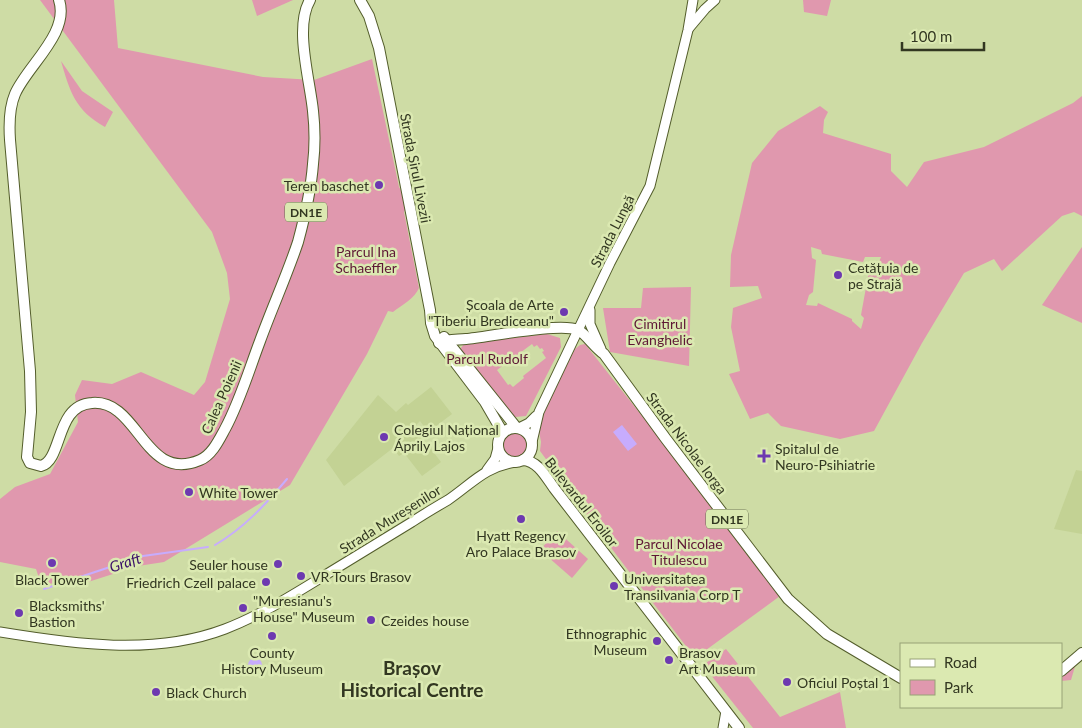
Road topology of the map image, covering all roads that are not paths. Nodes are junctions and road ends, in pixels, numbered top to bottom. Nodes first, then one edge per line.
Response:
1 (59, 0) edge
2 (310, 0) edge
3 (360, 0) edge
4 (694, 0) edge
5 (715, 0) edge
6 (705, 9) junction
7 (688, 30) junction
8 (590, 306) junction
9 (579, 330) junction
10 (466, 339) junction
11 (443, 341) junction
12 (452, 353) junction
13 (604, 354) junction
14 (539, 412) junction
15 (518, 428) junction
16 (503, 433) junction
17 (532, 442) junction
18 (498, 448) junction
19 (520, 461) junction
20 (487, 470) junction
21 (0, 632) edge
22 (1082, 653) edge
23 (1062, 670) edge
24 (900, 677) edge
25 (726, 710) junction
26 (723, 728) edge
27 (739, 728) edge

1 - 2 main road, Calea Poienii / DN1E
3 - 11 main road, Strada Șirul Livezii
4 - 6 street
4 - 7 street, Strada Lungă
5 - 6 street, Strada Lungă
6 - 7 street, Strada Lungă
7 - 8 street, Strada Lungă
8 - 9 street, Strada Lungă
8 - 13 street
9 - 10 main road
9 - 13 main road, Strada Nicolae Iorga / DN1E
9 - 14 street
10 - 11 main road
10 - 12 main road
11 - 12 main road
12 - 15 main road
12 - 16 main road
13 - 24 main road, Strada Nicolae Iorga / DN1E
14 - 15 street
14 - 17 street
15 - 16 main road
15 - 17 main road
16 - 18 main road
17 - 19 main road
18 - 19 main road
18 - 20 street, Strada Mureșenilor
19 - 20 street, Strada Mureșenilor
19 - 25 main road, Bulevardul Eroilor
20 - 21 street, Strada Mureșenilor
22 - 23 main road
25 - 26 street
25 - 27 main road, Bulevardul Eroilor

